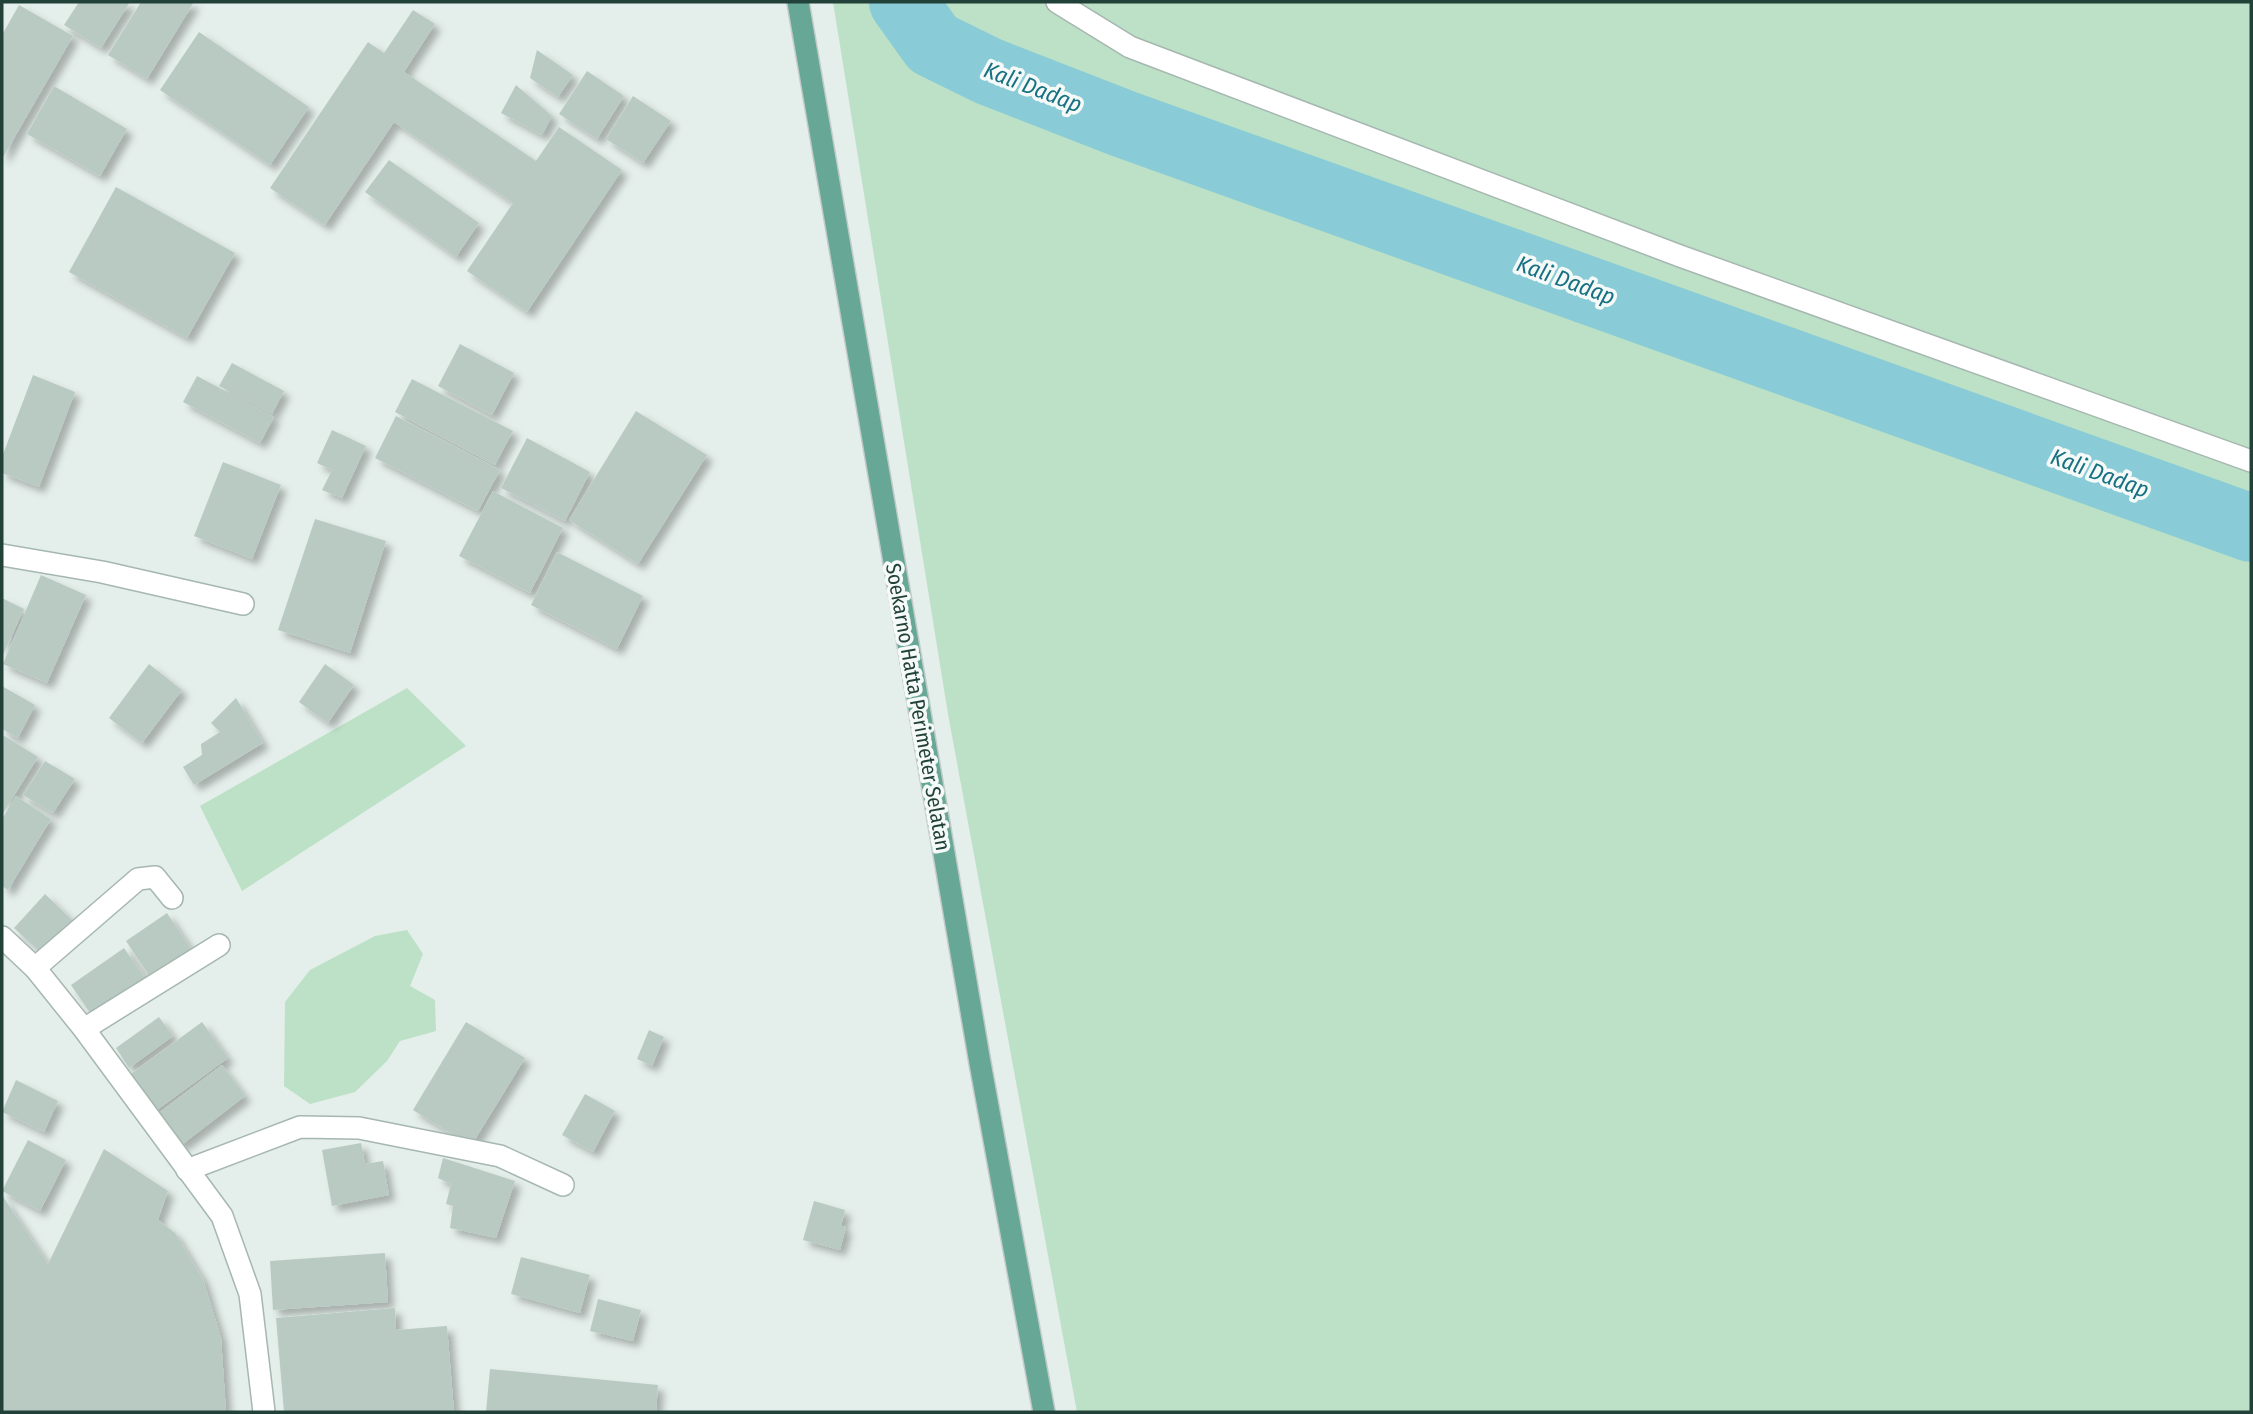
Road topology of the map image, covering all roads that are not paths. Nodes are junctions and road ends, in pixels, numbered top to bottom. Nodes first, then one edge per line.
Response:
1 (798, 2) edge
2 (1057, 2) edge
3 (2251, 461) edge
4 (2, 555) edge
5 (243, 604) dead end
6 (172, 898) dead end
7 (2, 937) edge
8 (219, 945) dead end
9 (35, 968) junction
10 (84, 1029) junction
11 (187, 1170) junction
12 (563, 1185) dead end
13 (264, 1412) edge
14 (1044, 1412) edge

1 - 14 main road, Soekarno Hatta Perimeter Selatan
2 - 3 street
4 - 5 street
6 - 9 street
7 - 9 street
8 - 10 street
9 - 10 street
10 - 11 street
11 - 12 street
11 - 13 street

